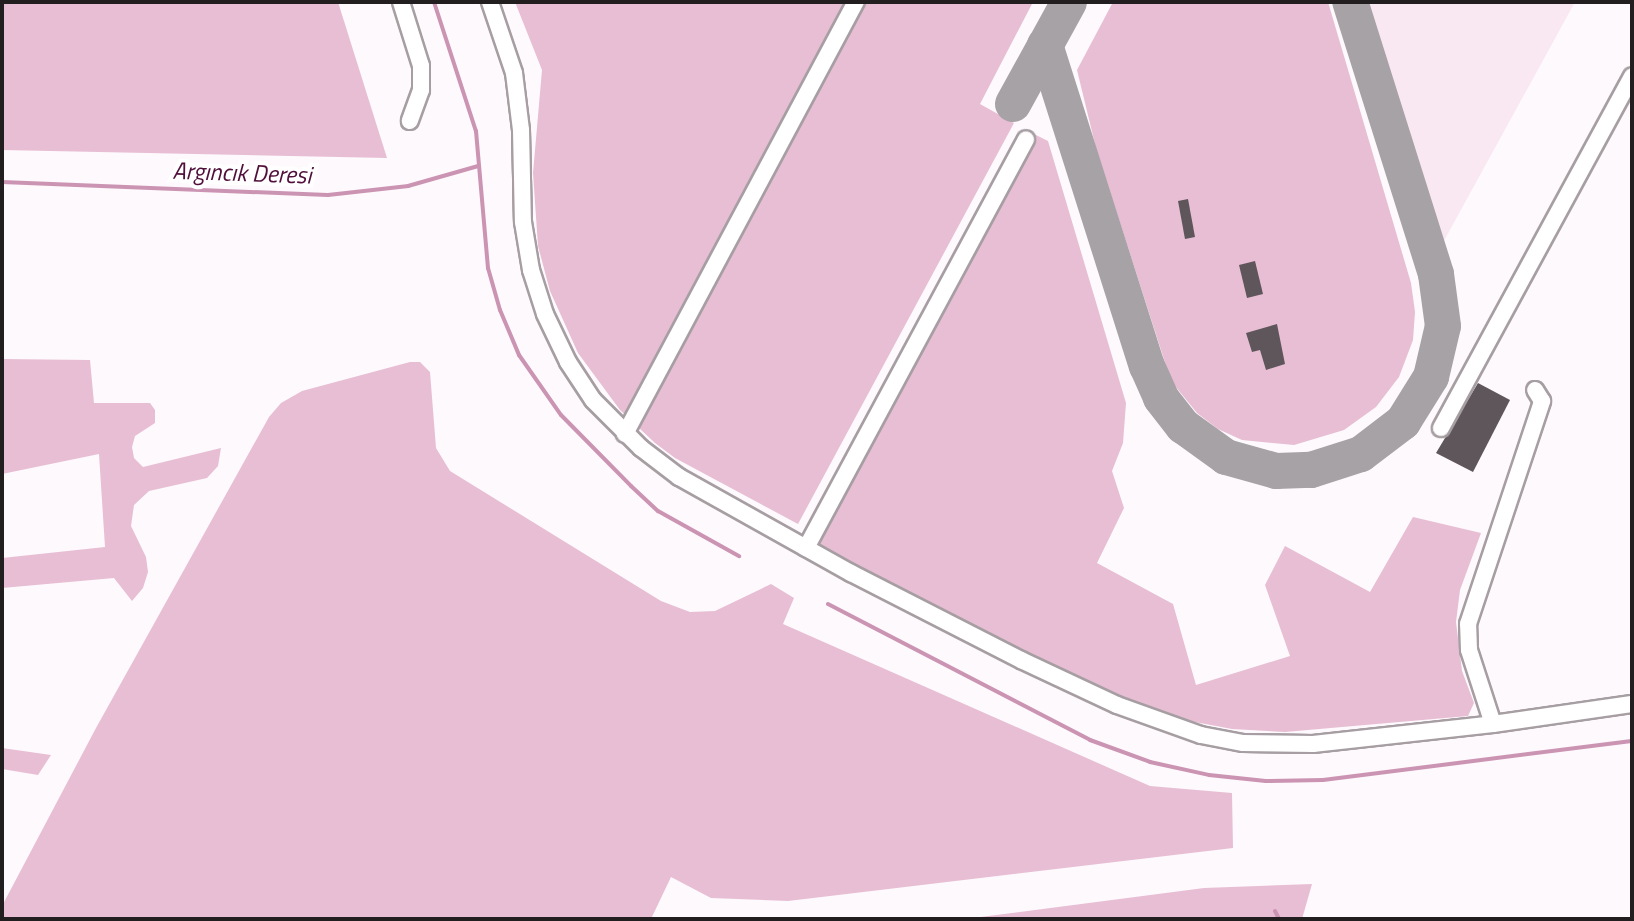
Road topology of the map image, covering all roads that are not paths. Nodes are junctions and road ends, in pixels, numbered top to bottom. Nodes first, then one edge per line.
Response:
1 (401, 2) edge
2 (490, 2) edge
3 (856, 2) edge
4 (1632, 76) edge
5 (410, 121) dead end
6 (1026, 140) dead end
7 (1535, 390) dead end
8 (1441, 428) dead end
9 (625, 434) junction
10 (806, 548) junction
11 (1632, 704) edge
12 (1493, 724) junction

1 - 5 lane
2 - 9 lane
3 - 9 lane
4 - 8 lane
6 - 10 lane
7 - 12 lane
9 - 10 lane
10 - 12 lane
11 - 12 lane

